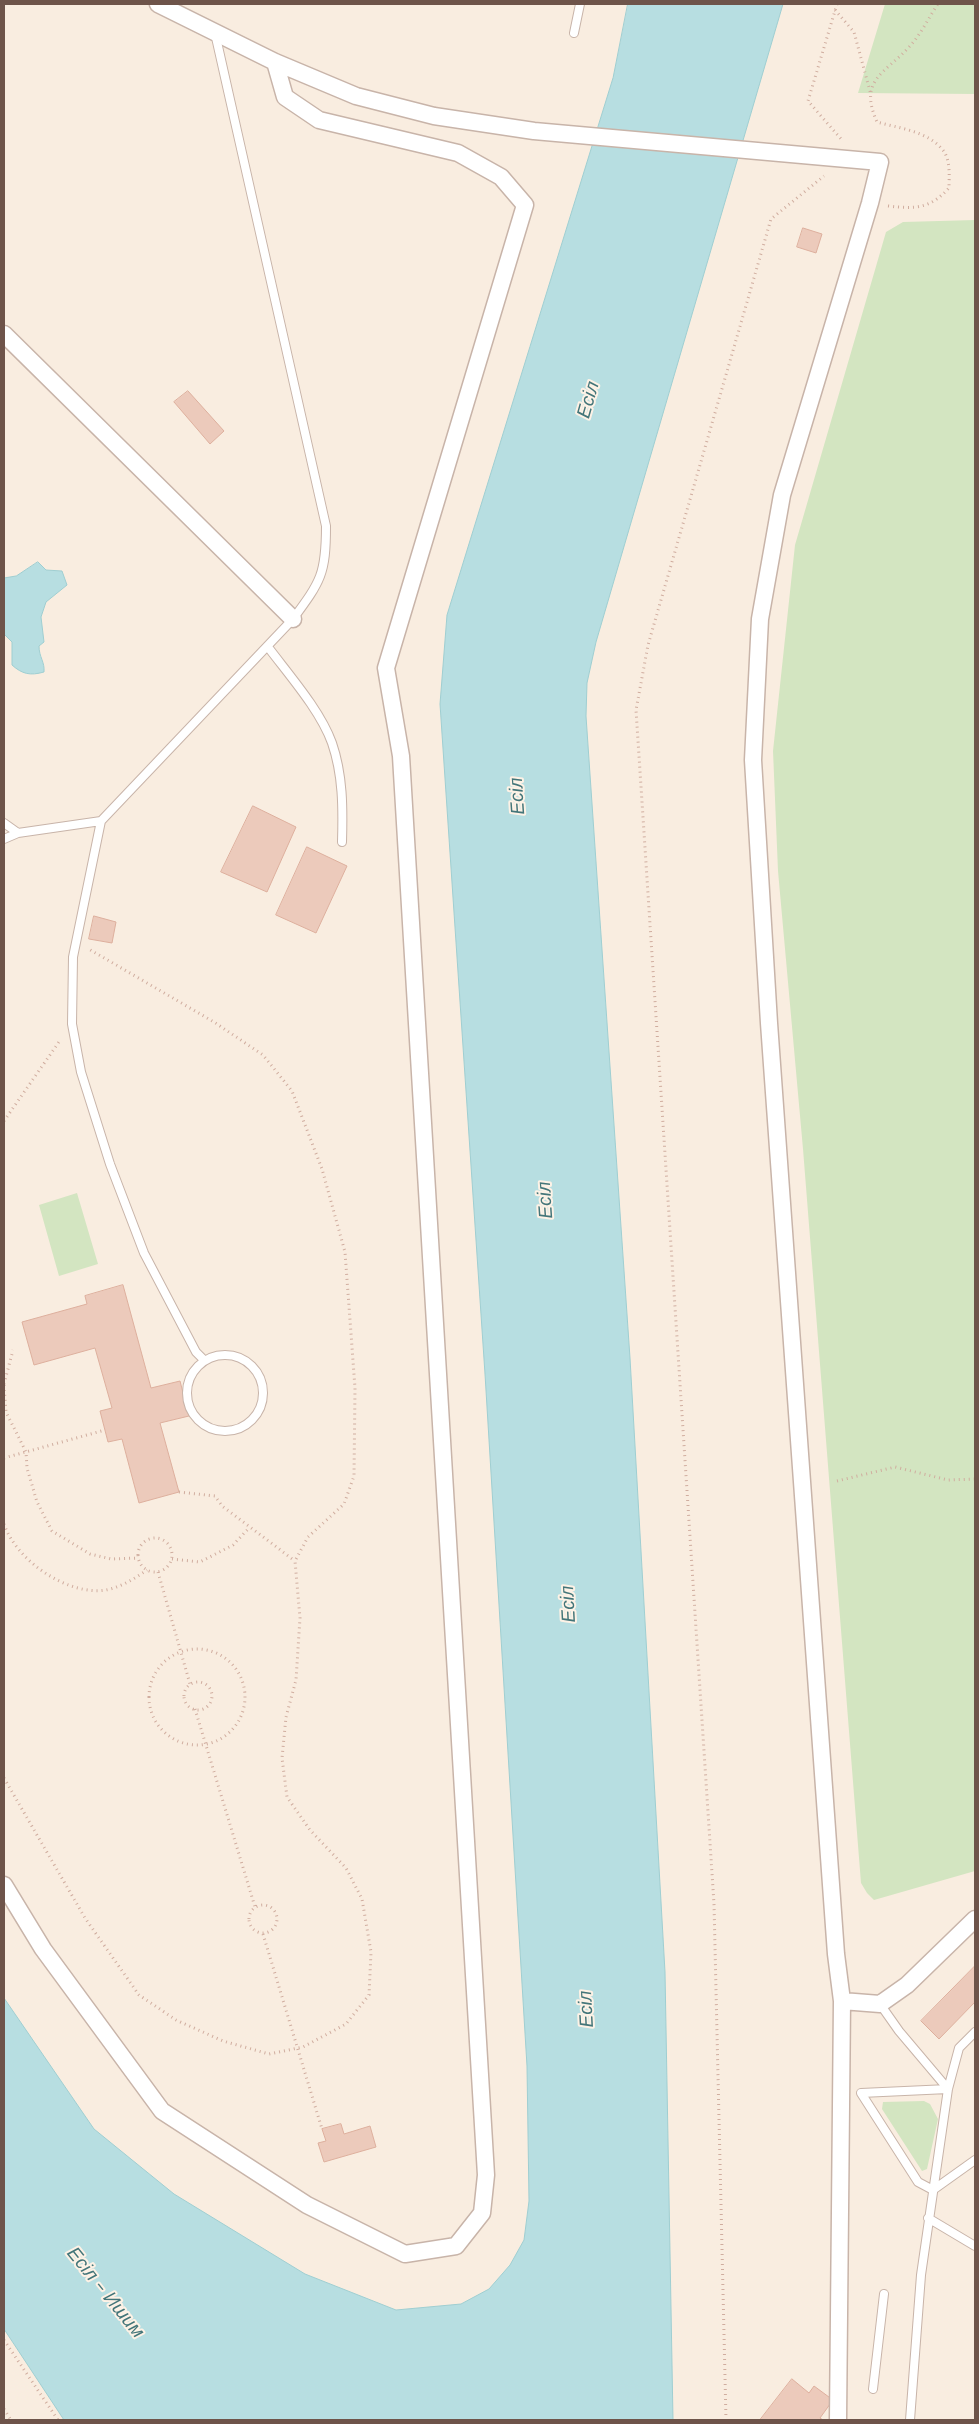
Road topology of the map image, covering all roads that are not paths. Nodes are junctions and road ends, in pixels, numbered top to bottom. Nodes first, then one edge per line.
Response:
1 (158, 4) edge
2 (580, 4) edge
3 (215, 32) junction
4 (574, 33) dead end
5 (275, 62) junction
6 (4, 334) edge
7 (293, 619) junction
8 (268, 647) junction
9 (101, 821) junction
10 (4, 823) edge
11 (18, 833) junction
12 (4, 839) edge
13 (342, 842) dead end
14 (204, 1360) junction
15 (4, 1885) edge
16 (975, 1919) edge
17 (842, 2001) junction
18 (880, 2004) junction
19 (975, 2032) edge
20 (948, 2090) junction
21 (975, 2160) edge
22 (933, 2190) junction
23 (928, 2218) junction
24 (975, 2246) edge
25 (884, 2294) dead end
26 (873, 2389) dead end
27 (838, 2420) edge
28 (910, 2420) edge

1 - 3 street
2 - 4 lane
3 - 5 street
3 - 7 lane
5 - 15 street
5 - 17 street
6 - 7 street
7 - 8 lane
8 - 9 lane
8 - 13 lane
9 - 11 lane
9 - 14 lane
10 - 11 lane
11 - 12 lane
14 - 14 lane
16 - 18 street
17 - 18 street
17 - 27 street
18 - 20 lane
19 - 20 lane
20 - 22 lane
20 - 22 lane
21 - 22 lane
22 - 23 lane
23 - 24 lane
23 - 28 lane
25 - 26 lane

